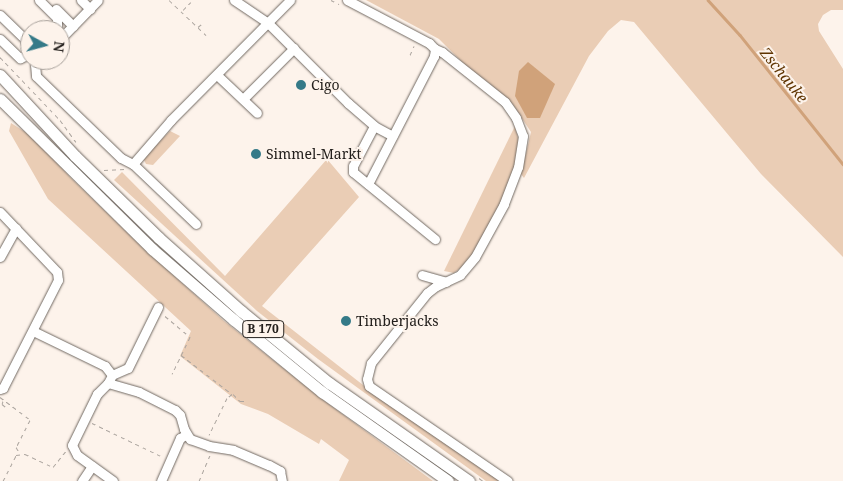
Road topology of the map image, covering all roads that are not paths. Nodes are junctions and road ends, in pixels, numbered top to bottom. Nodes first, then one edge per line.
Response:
1 (39, 0) edge
2 (46, 0) edge
3 (81, 0) edge
4 (98, 0) edge
5 (234, 0) edge
6 (290, 0) edge
7 (347, 0) edge
8 (90, 9) junction
9 (0, 15) edge
10 (58, 20) edge
11 (267, 22) junction
12 (73, 26) junction
13 (70, 29) edge
14 (20, 34) edge
15 (0, 38) edge
16 (294, 48) junction
17 (435, 49) junction
18 (20, 58) edge
19 (36, 70) edge
20 (0, 75) edge
21 (217, 75) junction
22 (0, 99) edge
23 (243, 99) junction
24 (257, 113) dead end
25 (374, 126) junction
26 (393, 136) junction
27 (133, 164) junction
28 (368, 184) junction
29 (0, 212) edge
30 (196, 224) dead end
31 (16, 228) junction
32 (435, 239) dead end
33 (0, 257) edge
34 (422, 275) dead end
35 (446, 282) junction
36 (157, 308) road end
37 (33, 331) junction
38 (110, 379) junction
39 (0, 389) edge
40 (186, 435) junction
41 (92, 466) junction
42 (472, 478) edge
43 (82, 481) edge
44 (113, 481) edge
45 (161, 481) edge
46 (282, 481) edge
47 (448, 481) edge
48 (508, 481) edge

1 - 10 street
2 - 12 street
3 - 8 street
4 - 8 street
5 - 11 street
6 - 11 street
7 - 17 street
8 - 12 street
9 - 14 street
11 - 16 street
11 - 21 street
12 - 13 street
15 - 18 street
16 - 23 street
16 - 25 street
17 - 26 street
17 - 35 street
19 - 27 street
20 - 42 main road, B 170
21 - 23 street
21 - 27 street
22 - 47 main road, B 170
23 - 24 street
25 - 26 street
25 - 28 street
26 - 28 street
27 - 30 street
28 - 32 street
29 - 31 street
31 - 33 street
31 - 37 street
34 - 35 street
35 - 48 street
36 - 38 street
37 - 38 street
37 - 39 street
38 - 40 street
38 - 41 street
40 - 45 street
40 - 46 street
41 - 43 street
41 - 44 street

